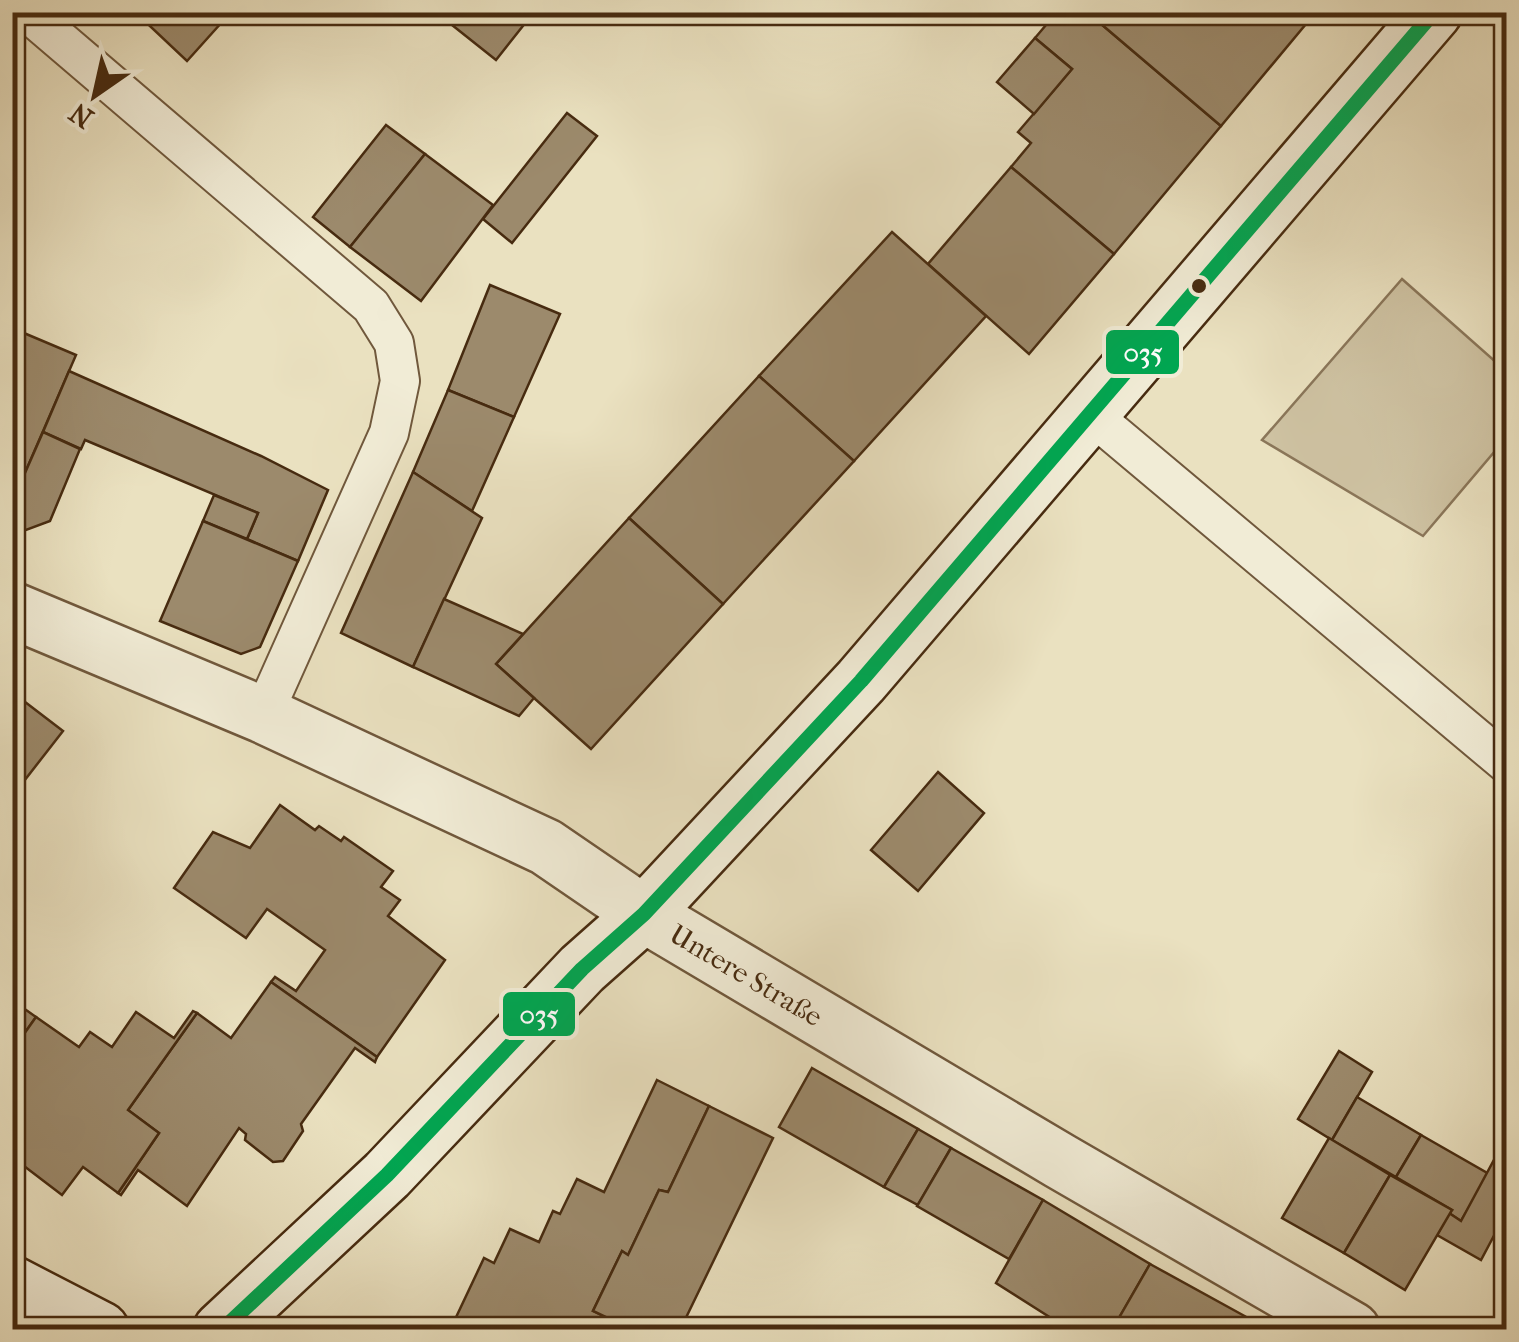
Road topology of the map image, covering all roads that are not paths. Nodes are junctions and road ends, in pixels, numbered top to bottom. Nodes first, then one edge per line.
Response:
1 (27, 12) edge
2 (1434, 12) edge
3 (1090, 413) junction
4 (12, 610) edge
5 (263, 715) junction
6 (1506, 763) edge
7 (644, 914) junction
8 (12, 1284) edge
9 (101, 1330) edge
10 (221, 1330) edge
11 (1352, 1330) edge

1 - 5 lane
2 - 3 main road
3 - 6 lane
3 - 7 main road
4 - 5 main road, Untere Straße
5 - 7 main road, Untere Straße
7 - 10 main road
7 - 11 main road, Untere Straße
8 - 9 main road

